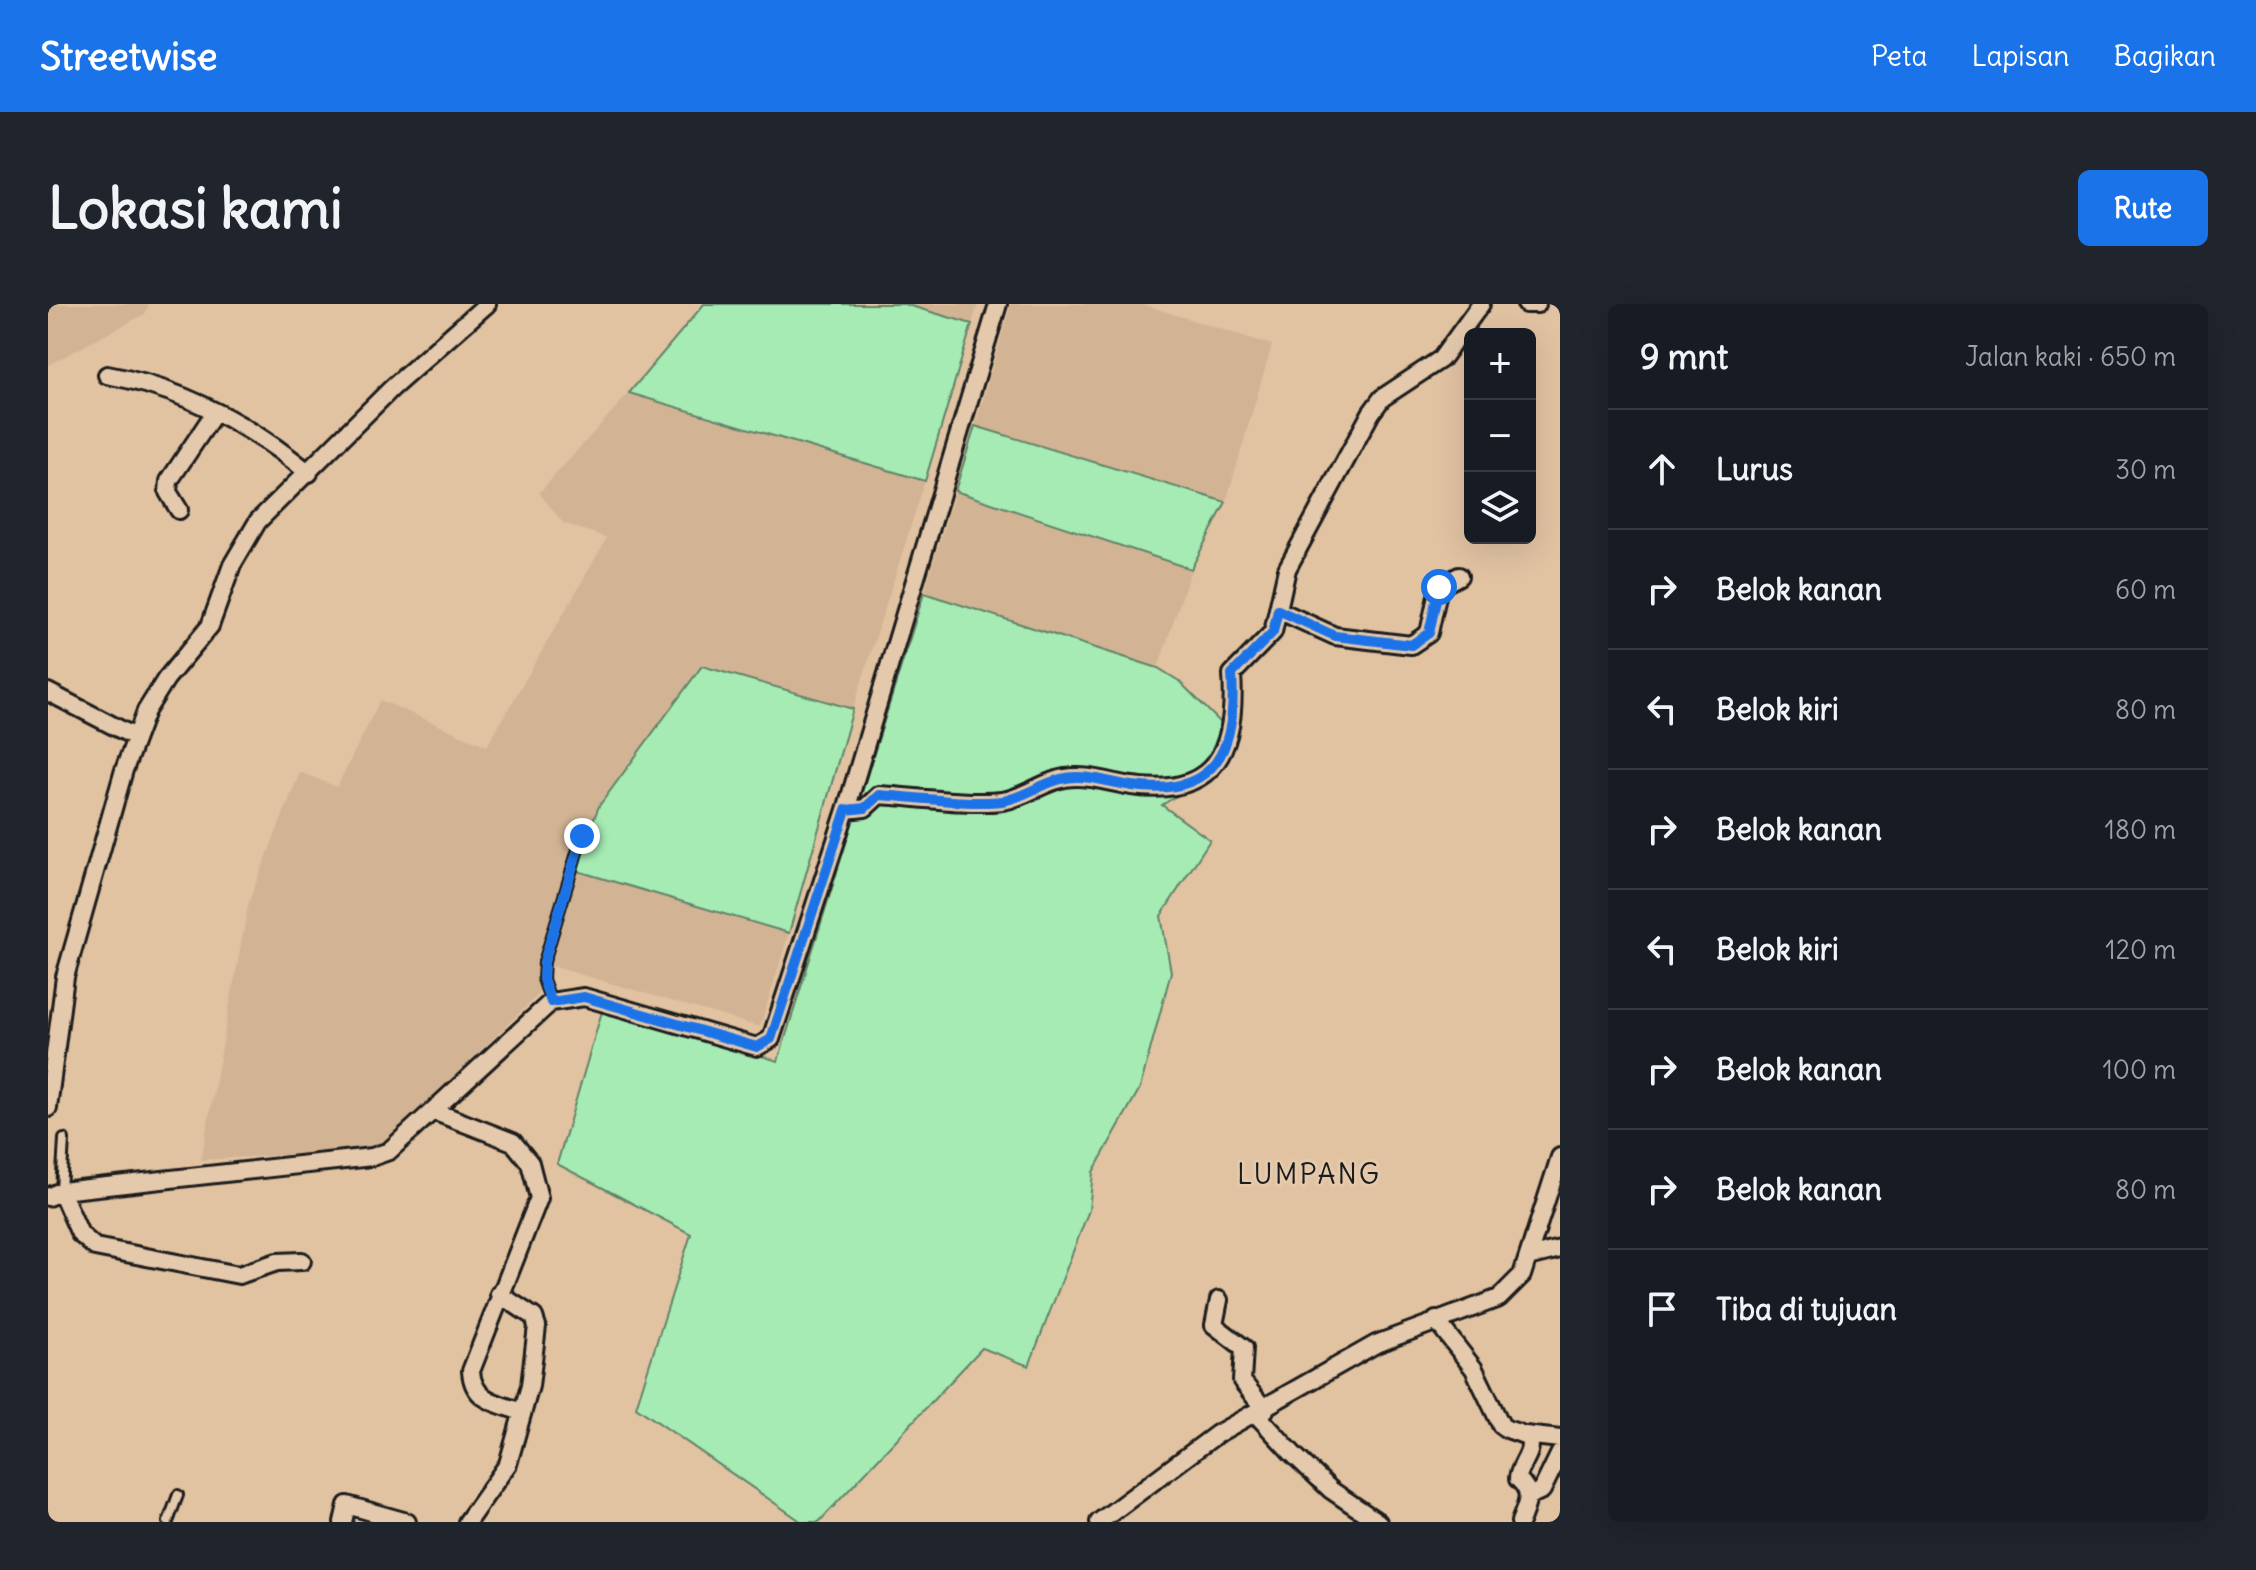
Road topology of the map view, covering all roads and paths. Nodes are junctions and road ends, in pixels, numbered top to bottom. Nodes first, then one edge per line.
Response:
1 (487, 304) edge
2 (998, 304) edge
3 (1481, 304) edge
4 (1526, 304) edge
5 (1537, 304) edge
6 (107, 375) dead end
7 (215, 412) junction
8 (309, 473) junction
9 (179, 510) dead end
10 (1459, 576) dead end
11 (1278, 610) junction
12 (48, 692) edge
13 (135, 737) junction
14 (846, 810) junction
15 (582, 836) dead end
16 (551, 1002) junction
17 (48, 1108) edge
18 (433, 1111) junction
19 (64, 1139) dead end
20 (1560, 1157) edge
21 (54, 1194) edge
22 (1560, 1249) edge
23 (1528, 1257) junction
24 (302, 1261) dead end
25 (499, 1294) junction
26 (1219, 1300) dead end
27 (1436, 1320) junction
28 (522, 1412) junction
29 (1261, 1412) junction
30 (1525, 1435) junction
31 (1560, 1439) edge
32 (1560, 1453) edge
33 (178, 1495) dead end
34 (1529, 1496) junction
35 (168, 1522) edge
36 (343, 1522) edge
37 (407, 1522) edge
38 (467, 1522) edge
39 (1099, 1522) edge
40 (1378, 1522) edge
41 (1520, 1522) edge

1 - 8 street
2 - 14 street
3 - 11 street
4 - 5 street
6 - 7 street
7 - 8 street
7 - 9 street
8 - 13 street
10 - 11 street
11 - 14 street
12 - 13 street
13 - 17 street
14 - 16 street
15 - 16 lane
16 - 18 street
18 - 21 street
18 - 25 street
19 - 21 lane
20 - 23 street
21 - 24 street
22 - 23 street
23 - 27 street
25 - 28 street
25 - 28 street
26 - 29 street
27 - 29 street
27 - 30 street
28 - 38 street
29 - 39 street
29 - 40 street
30 - 31 street
30 - 34 street
32 - 34 street
33 - 35 lane
34 - 41 street
36 - 37 street

